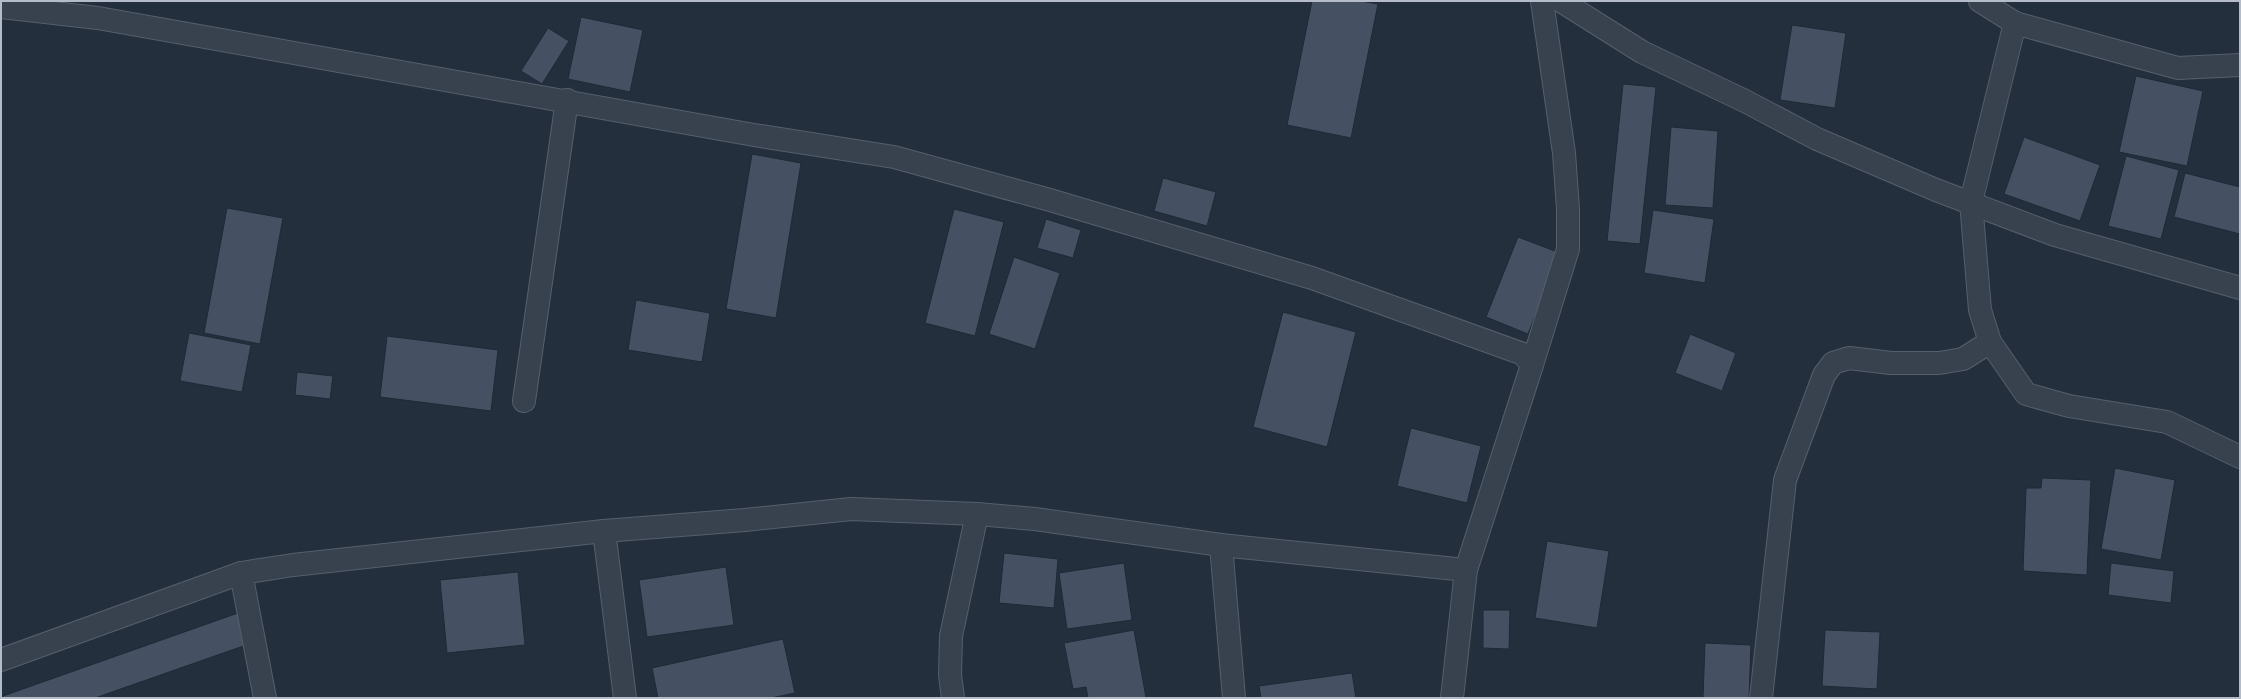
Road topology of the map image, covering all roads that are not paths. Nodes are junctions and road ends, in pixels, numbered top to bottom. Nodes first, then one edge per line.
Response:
1 (1542, 1) edge
2 (1561, 1) edge
3 (1980, 1) edge
4 (1, 7) edge
5 (2015, 23) junction
6 (2240, 65) edge
7 (567, 100) junction
8 (1971, 202) junction
9 (2240, 288) edge
10 (1990, 342) junction
11 (1532, 365) junction
12 (524, 401) dead end
13 (2240, 457) edge
14 (977, 514) junction
15 (604, 531) junction
16 (1220, 545) junction
17 (1466, 570) junction
18 (241, 573) junction
19 (1, 660) edge
20 (265, 698) edge
21 (625, 698) edge
22 (953, 698) edge
23 (1234, 698) edge
24 (1452, 698) edge
25 (1761, 698) edge

1 - 11 street
2 - 8 street
3 - 5 street
4 - 7 street
5 - 6 street
5 - 8 street
7 - 11 street
7 - 12 street
8 - 9 street
8 - 10 street
10 - 13 street
10 - 25 street
11 - 17 street
14 - 15 street
14 - 16 street
14 - 22 street
15 - 18 street
15 - 21 street
16 - 17 street
16 - 23 street
17 - 24 street
18 - 19 street
18 - 20 street

